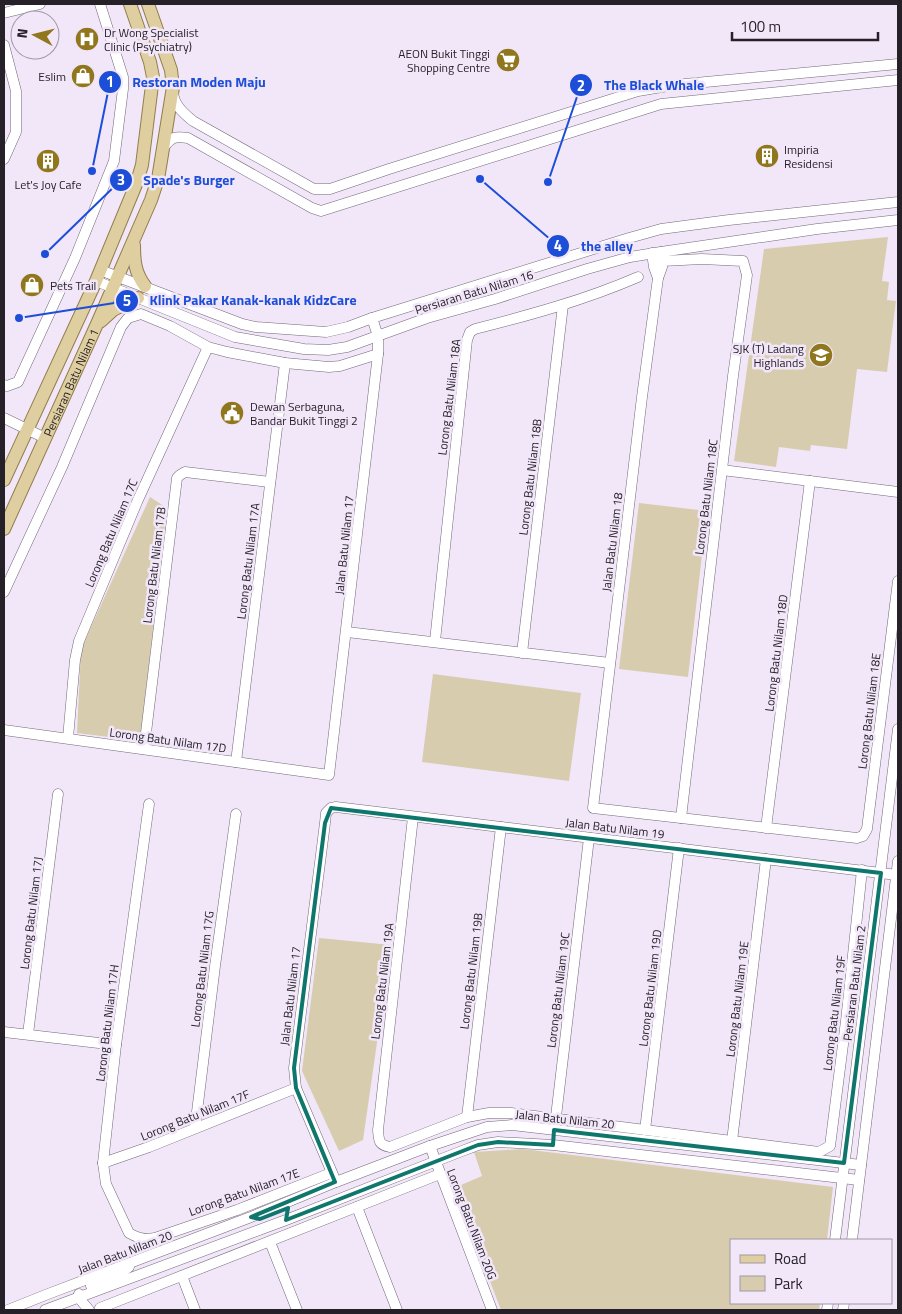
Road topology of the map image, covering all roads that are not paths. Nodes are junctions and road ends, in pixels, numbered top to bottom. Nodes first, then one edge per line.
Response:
1 (40, 4) edge
2 (100, 4) edge
3 (130, 4) edge
4 (148, 4) edge
5 (4, 13) edge
6 (4, 45) edge
7 (898, 64) edge
8 (844, 69) junction
9 (898, 80) edge
10 (674, 85) junction
11 (845, 85) junction
12 (173, 88) junction
13 (676, 102) junction
14 (163, 149) junction
15 (4, 159) edge
16 (898, 202) edge
17 (898, 220) edge
18 (134, 240) junction
19 (658, 255) junction
20 (98, 275) junction
21 (638, 277) dead end
22 (115, 282) junction
23 (142, 292) junction
24 (563, 305) junction
25 (372, 318) junction
26 (97, 324) junction
27 (378, 336) junction
28 (208, 347) junction
29 (378, 354) junction
30 (285, 363) junction
31 (4, 385) edge
32 (4, 418) edge
33 (27, 428) junction
34 (45, 438) junction
35 (722, 470) junction
36 (4, 480) edge
37 (810, 481) junction
38 (270, 482) junction
39 (898, 492) edge
40 (4, 529) edge
41 (898, 581) edge
42 (4, 592) edge
43 (347, 632) junction
44 (435, 642) junction
45 (522, 653) junction
46 (610, 664) junction
47 (898, 729) edge
48 (4, 730) edge
49 (68, 738) junction
50 (144, 749) junction
51 (236, 762) junction
52 (330, 775) joint
53 (58, 794) dead end
54 (149, 804) dead end
55 (331, 808) joint
56 (236, 814) dead end
57 (413, 817) junction
58 (681, 818) junction
59 (501, 827) junction
60 (766, 828) junction
61 (589, 838) junction
62 (679, 848) junction
63 (766, 859) junction
64 (898, 861) edge
65 (862, 870) junction
66 (881, 873) junction
67 (897, 874) junction
68 (4, 1032) edge
69 (28, 1034) junction
70 (116, 1045) junction
71 (296, 1088) junction
72 (467, 1117) junction
73 (556, 1119) junction
74 (195, 1128) junction
75 (554, 1130) junction
76 (645, 1130) junction
77 (732, 1141) junction
78 (553, 1145) junction
79 (430, 1146) junction
80 (435, 1161) junction
81 (103, 1163) junction
82 (844, 1163) junction
83 (861, 1165) junction
84 (440, 1174) junction
85 (334, 1177) junction
86 (842, 1178) junction
87 (859, 1180) junction
88 (357, 1207) junction
89 (251, 1217) junction
90 (286, 1220) junction
91 (136, 1237) joint
92 (835, 1239) edge
93 (852, 1239) edge
94 (270, 1242) junction
95 (133, 1262) junction
96 (182, 1276) junction
97 (99, 1290) junction
98 (78, 1298) junction
99 (100, 1309) edge
100 (8, 1310) edge
101 (45, 1310) edge
102 (89, 1310) edge
103 (195, 1310) edge
104 (297, 1310) edge
105 (398, 1310) edge
106 (492, 1310) edge

1 - 5 street
2 - 31 street
3 - 20 main road, Persiaran Batu Nilam 1
4 - 12 main road, Persiaran Batu Nilam 1
6 - 15 street
7 - 8 street
8 - 10 street
8 - 11 street
9 - 11 street
10 - 12 street
10 - 13 street
11 - 13 street
12 - 14 main road, Persiaran Batu Nilam 1
13 - 14 street
14 - 18 main road, Persiaran Batu Nilam 1
16 - 25 street, Persiaran Batu Nilam 16
17 - 19 street, Persiaran Batu Nilam 16
18 - 22 main road, Persiaran Batu Nilam 1
18 - 23 main road
19 - 27 street, Persiaran Batu Nilam 16
19 - 35 street, Lorong Batu Nilam 18C
19 - 46 street, Jalan Batu Nilam 18
20 - 22 street, Persiaran Batu Nilam 16
20 - 33 main road, Persiaran Batu Nilam 1
21 - 24 street, Lorong Batu Nilam 18A
22 - 23 street, Persiaran Batu Nilam 16
22 - 26 main road, Persiaran Batu Nilam 1
23 - 25 street, Persiaran Batu Nilam 16
23 - 26 main road
23 - 27 street, Persiaran Batu Nilam 16
24 - 44 street, Lorong Batu Nilam 18A
24 - 45 street, Lorong Batu Nilam 18B
25 - 27 street, Jalan Batu Nilam 17
26 - 34 main road, Persiaran Batu Nilam 1
27 - 29 street, Jalan Batu Nilam 17
28 - 30 street
28 - 42 street
28 - 49 street, Lorong Batu Nilam 17C
29 - 30 street
29 - 43 street, Jalan Batu Nilam 17
30 - 38 street, Lorong Batu Nilam 17A
32 - 33 street
33 - 34 street
33 - 36 main road, Persiaran Batu Nilam 1
34 - 40 main road, Persiaran Batu Nilam 1
35 - 37 street
35 - 58 street, Lorong Batu Nilam 18C
37 - 39 street
37 - 60 street, Lorong Batu Nilam 18D
38 - 50 street, Lorong Batu Nilam 17B
38 - 51 street, Lorong Batu Nilam 17A
41 - 60 street, Lorong Batu Nilam 18E
43 - 44 street
43 - 52 street, Jalan Batu Nilam 17
44 - 45 street
45 - 46 street
46 - 58 street, Jalan Batu Nilam 18
47 - 66 street, Persiaran Batu Nilam 2
48 - 49 street, Lorong Batu Nilam 17D
49 - 50 street, Lorong Batu Nilam 17D
50 - 51 street, Lorong Batu Nilam 17D
51 - 52 street, Lorong Batu Nilam 17D
53 - 69 street, Lorong Batu Nilam 17J
54 - 70 street, Lorong Batu Nilam 17H
55 - 57 street, Jalan Batu Nilam 19
55 - 71 street, Jalan Batu Nilam 17
56 - 74 street, Lorong Batu Nilam 17G
57 - 59 street, Jalan Batu Nilam 19
57 - 72 street, Lorong Batu Nilam 19A
58 - 60 street
59 - 61 street, Jalan Batu Nilam 19
59 - 72 street, Lorong Batu Nilam 19B
61 - 62 street, Jalan Batu Nilam 19
61 - 73 street, Lorong Batu Nilam 19C
62 - 63 street, Jalan Batu Nilam 19
62 - 76 street, Lorong Batu Nilam 19D
63 - 65 street, Jalan Batu Nilam 19
63 - 77 street, Lorong Batu Nilam 19E
64 - 67 street
65 - 66 street, Jalan Batu Nilam 19
65 - 77 street, Lorong Batu Nilam 19F
66 - 67 street, Jalan Batu Nilam 19
66 - 82 street, Persiaran Batu Nilam 2
67 - 83 street
68 - 69 street
69 - 70 street
70 - 81 street, Lorong Batu Nilam 17H
71 - 74 street, Lorong Batu Nilam 17F
71 - 85 street, Jalan Batu Nilam 17
72 - 73 street
73 - 75 street, Lorong Batu Nilam 19C
73 - 76 street
74 - 81 street, Lorong Batu Nilam 17F
75 - 78 street, Lorong Batu Nilam 19C
75 - 79 street, Jalan Batu Nilam 20
75 - 82 street, Jalan Batu Nilam 20
76 - 77 street
78 - 80 street
78 - 86 street
79 - 80 street, Lorong Batu Nilam 20G
79 - 85 street, Jalan Batu Nilam 20
80 - 84 street, Lorong Batu Nilam 20G
80 - 90 street
81 - 91 street, Lorong Batu Nilam 17H
82 - 83 street, Jalan Batu Nilam 20
82 - 86 street, Persiaran Batu Nilam 2
83 - 87 street
84 - 88 street
84 - 106 street, Lorong Batu Nilam 20G
85 - 89 street, Jalan Batu Nilam 20
85 - 91 street, Lorong Batu Nilam 17E
86 - 87 street
86 - 92 street, Persiaran Batu Nilam 2
87 - 93 street
88 - 94 street
88 - 105 street
89 - 90 street, Jalan Batu Nilam 20
89 - 95 street, Jalan Batu Nilam 20
90 - 97 street
94 - 96 street
94 - 104 street
95 - 98 street
95 - 100 street, Jalan Batu Nilam 20
96 - 99 street
96 - 103 street
97 - 98 street
97 - 99 street
98 - 101 street
98 - 102 street

